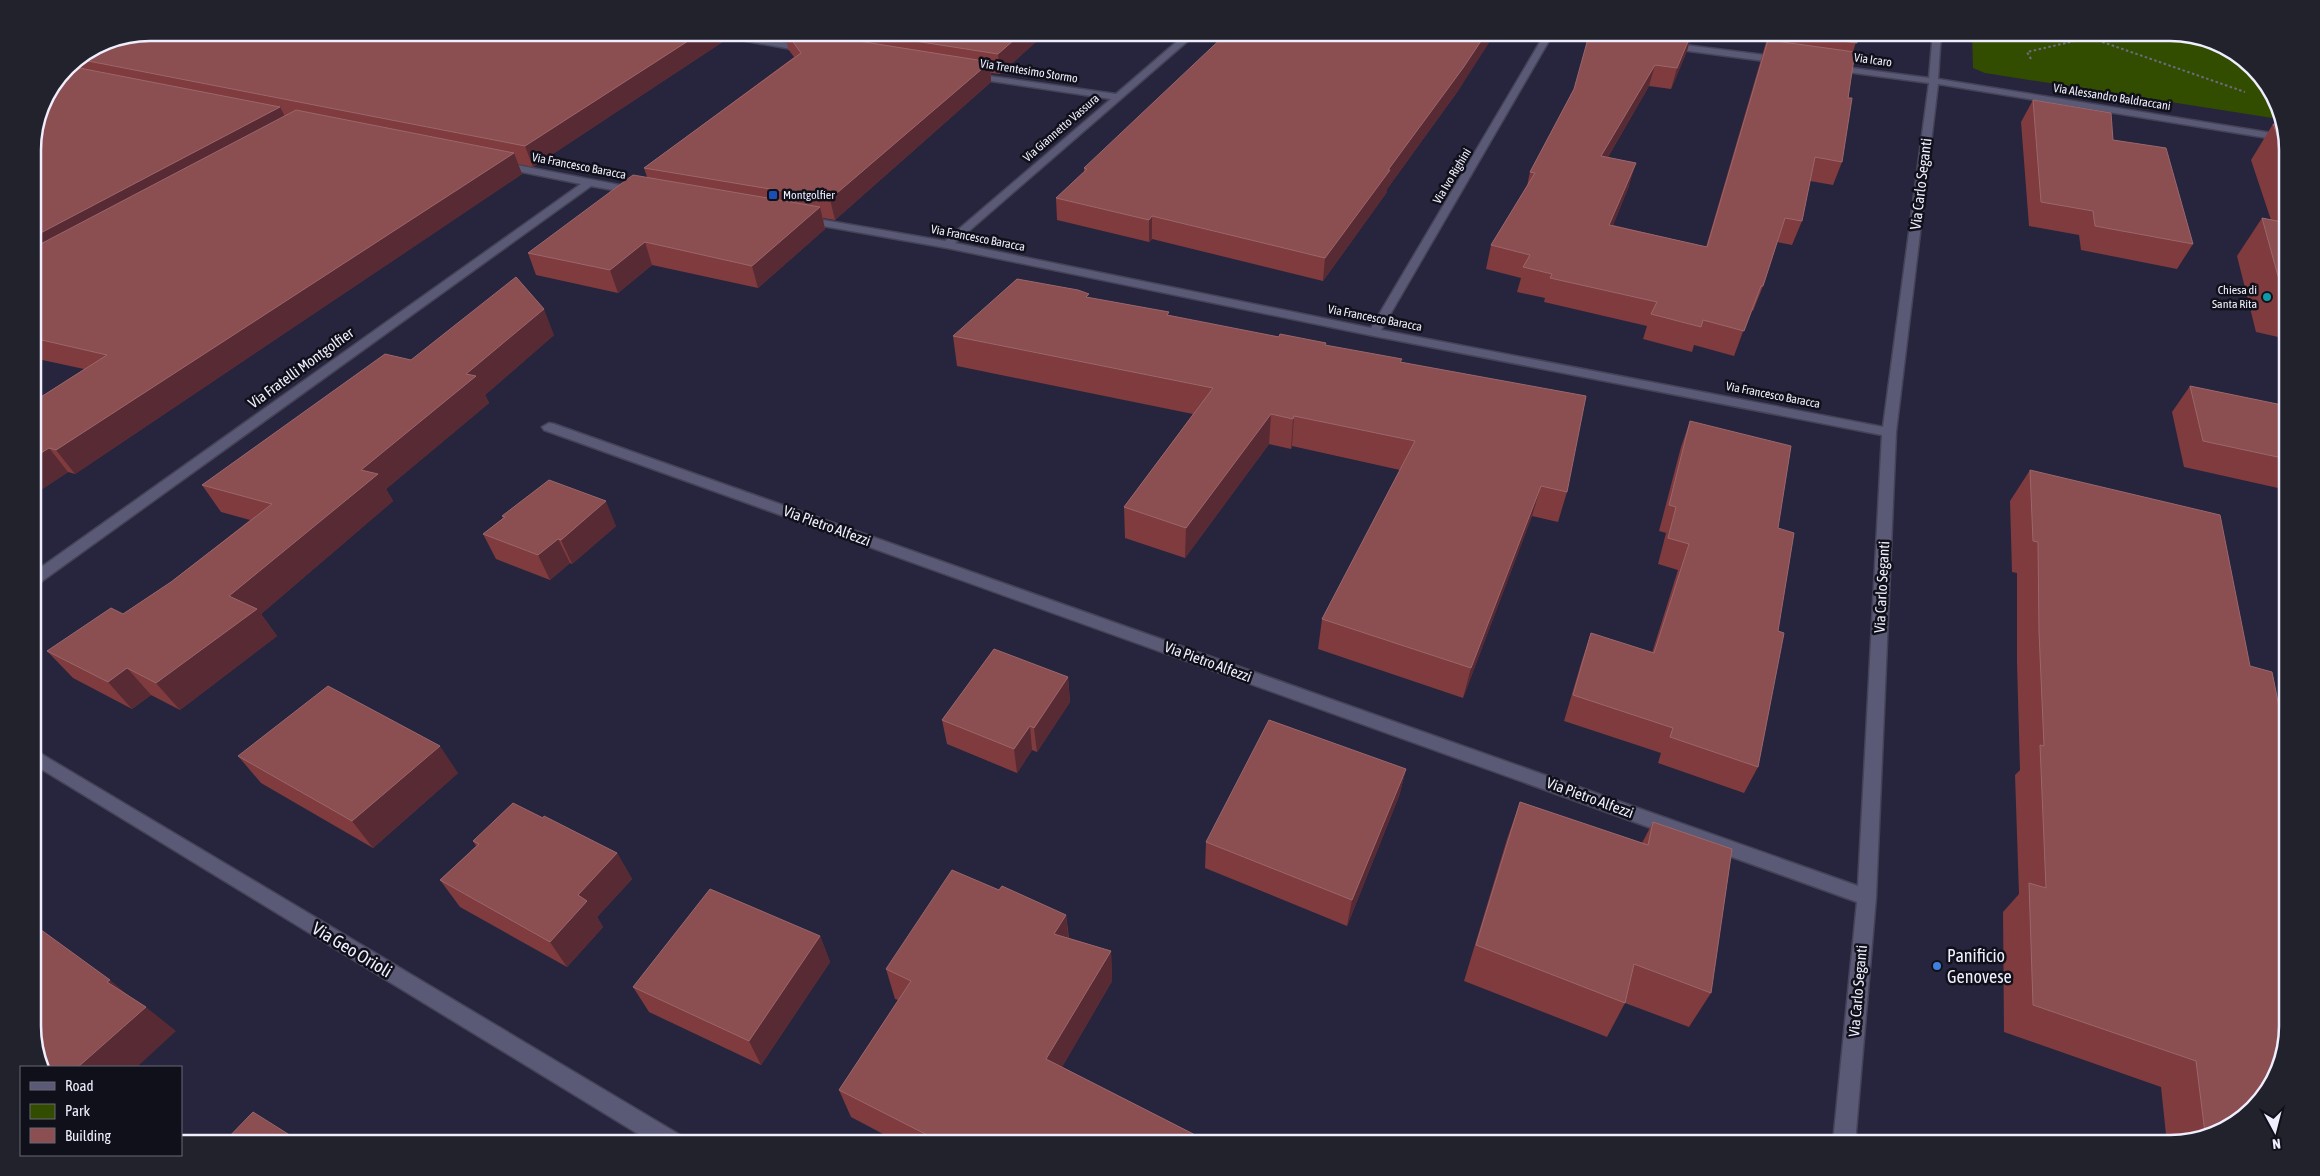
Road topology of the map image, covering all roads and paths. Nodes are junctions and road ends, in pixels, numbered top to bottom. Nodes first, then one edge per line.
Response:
1 (758, 41) edge
2 (1182, 41) edge
3 (1545, 41) edge
4 (1936, 41) edge
5 (2072, 41) edge
6 (2099, 41) edge
7 (1659, 44) edge
8 (816, 50) edge
9 (1786, 61) edge
10 (1826, 66) edge
11 (962, 73) edge
12 (1934, 81) junction
13 (2246, 92) dead end
14 (1116, 97) junction
15 (2039, 98) junction
16 (2278, 137) edge
17 (491, 163) edge
18 (588, 183) junction
19 (646, 193) edge
20 (792, 218) edge
21 (947, 245) junction
22 (1374, 332) junction
23 (549, 426) dead end
24 (1889, 432) junction
25 (41, 574) edge
26 (41, 761) edge
27 (1867, 897) junction
28 (657, 1135) edge
29 (1845, 1135) edge

1 - 8 street
2 - 14 street, Via Giannetto Vassura
3 - 22 street, Via Ivo Righini
4 - 12 street, Via Carlo Seganti
5 - 15 path
6 - 13 path
7 - 9 street
10 - 12 street, Via Icaro
11 - 14 street, Via Trentesimo Stormo
12 - 15 street, Via Alessandro Baldraccani
12 - 24 street, Via Carlo Seganti
14 - 21 street, Via Giannetto Vassura
15 - 16 street, Via Alessandro Baldraccani
17 - 18 street, Via Francesco Baracca
18 - 19 street, Via Francesco Baracca
18 - 25 street, Via Fratelli Montgolfier
20 - 21 street, Via Francesco Baracca
21 - 22 street, Via Francesco Baracca
22 - 24 street, Via Francesco Baracca
23 - 27 street, Via Pietro Alfezzi
24 - 27 street, Via Carlo Seganti
26 - 28 street, Via Geo Orioli
27 - 29 street, Via Carlo Seganti

